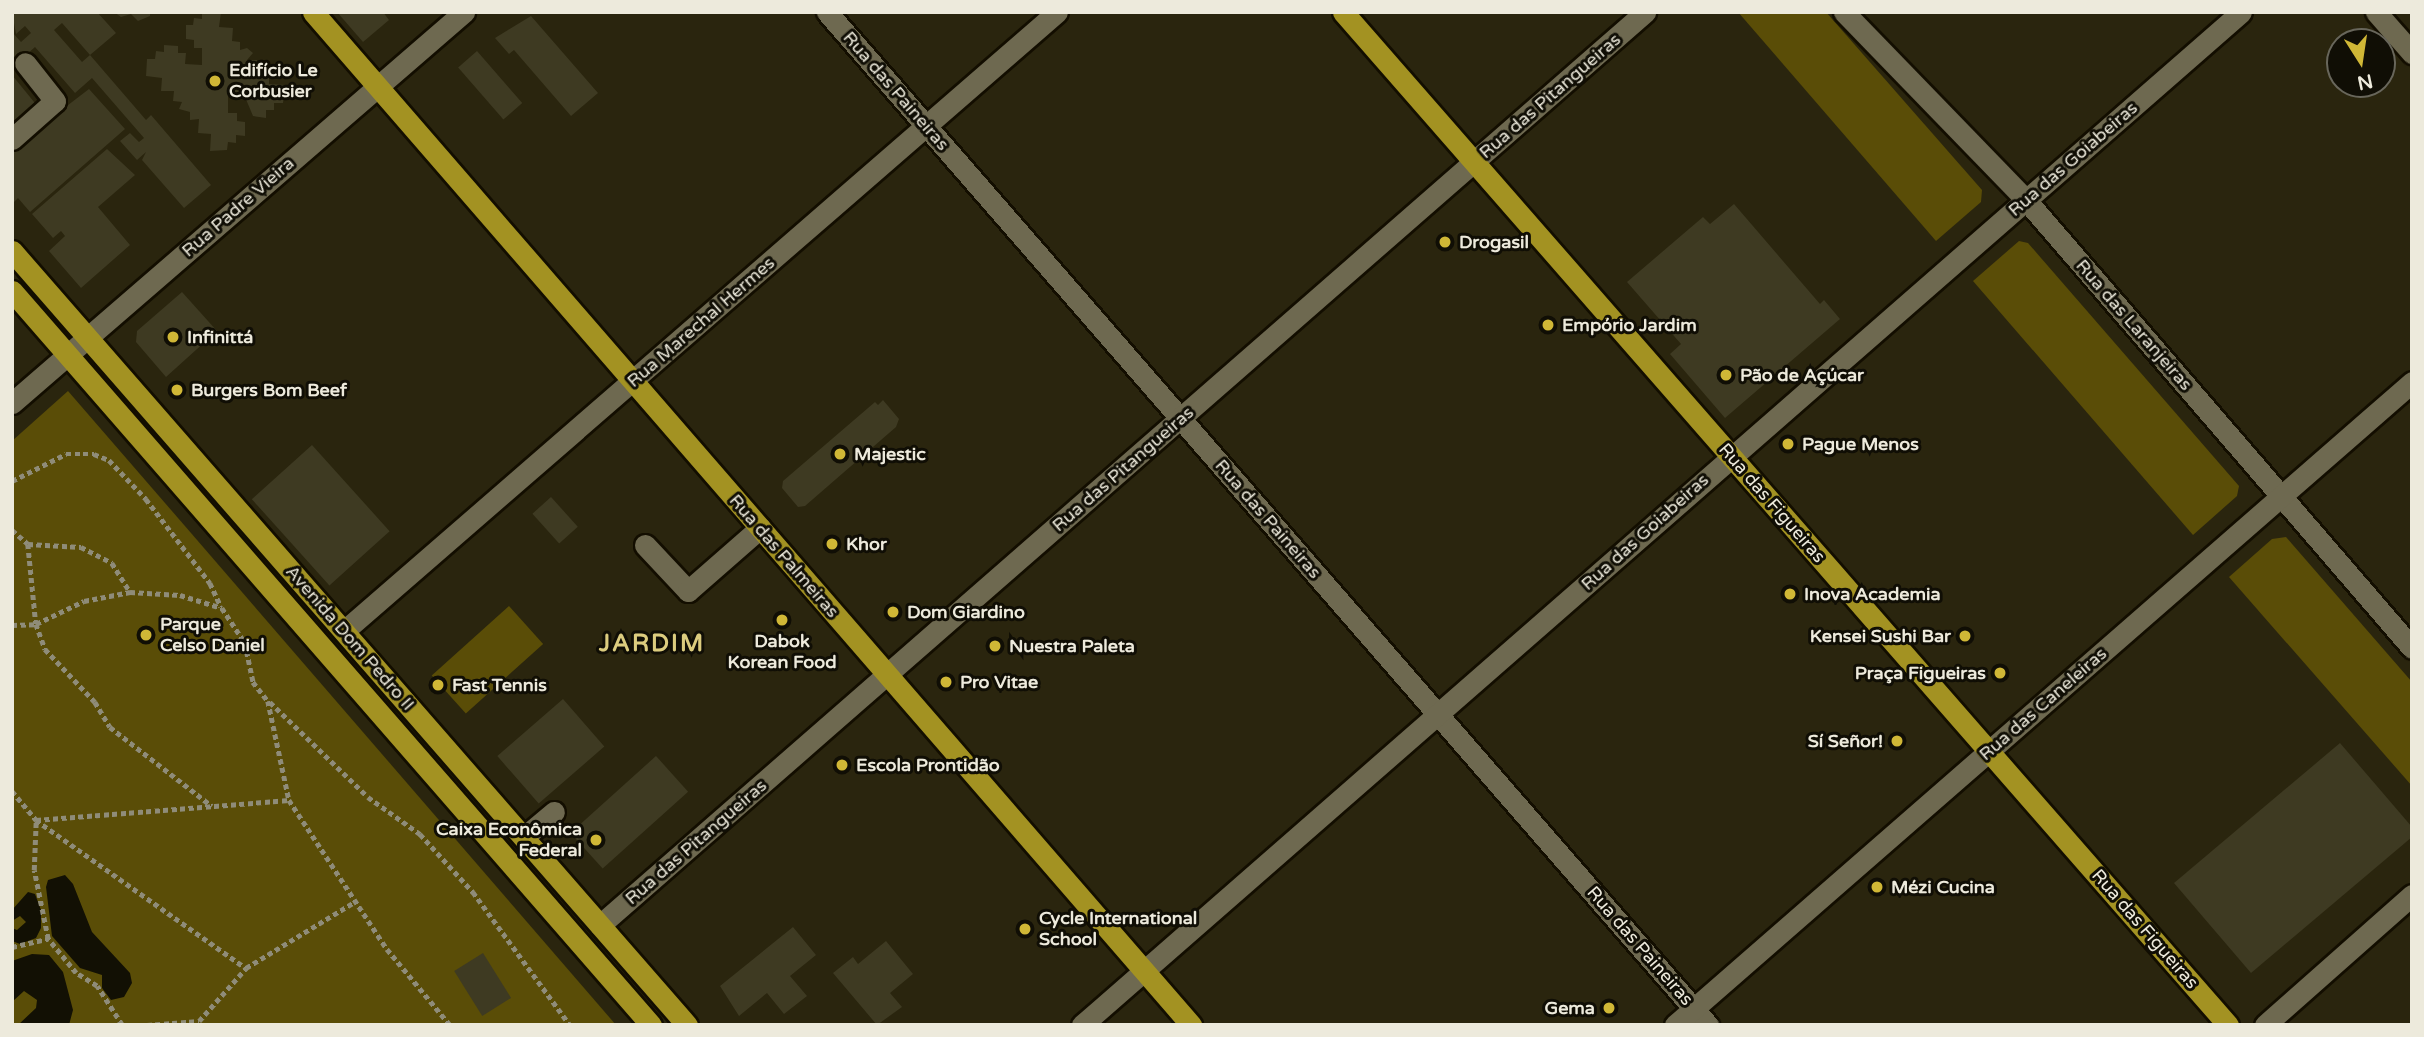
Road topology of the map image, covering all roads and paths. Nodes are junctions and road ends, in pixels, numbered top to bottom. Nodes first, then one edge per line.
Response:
1 (313, 12) edge
2 (464, 12) edge
3 (827, 12) edge
4 (1057, 12) edge
5 (1343, 12) edge
6 (1645, 12) edge
7 (1844, 12) edge
8 (2241, 12) edge
9 (2376, 12) edge
10 (2412, 53) edge
11 (25, 63) dead end
12 (378, 86) junction
13 (927, 127) junction
14 (12, 139) edge
15 (1474, 162) junction
16 (2026, 200) junction
17 (12, 251) edge
18 (12, 292) edge
19 (87, 337) junction
20 (67, 354) junction
21 (633, 381) junction
22 (2412, 382) edge
23 (12, 403) edge
24 (1181, 418) junction
25 (1731, 456) junction
26 (12, 481) edge
27 (2281, 496) junction
28 (760, 528) junction
29 (12, 530) edge
30 (28, 544) junction
31 (645, 545) dead end
32 (130, 592) junction
33 (222, 608) junction
34 (36, 624) junction
35 (12, 625) edge
36 (344, 631) junction
37 (2412, 648) edge
38 (887, 674) junction
39 (268, 701) junction
40 (1438, 715) junction
41 (1989, 751) junction
42 (12, 791) edge
43 (289, 800) junction
44 (212, 806) junction
45 (554, 812) dead end
46 (36, 820) junction
47 (524, 837) junction
48 (2412, 895) edge
49 (356, 901) junction
50 (600, 925) junction
51 (48, 939) junction
52 (12, 947) edge
53 (246, 968) junction
54 (1144, 971) junction
55 (1694, 1008) junction
56 (201, 1023) edge
57 (122, 1025) edge
58 (147, 1025) edge
59 (450, 1025) edge
60 (570, 1025) edge
61 (651, 1025) edge
62 (687, 1025) edge
63 (1082, 1025) edge
64 (1191, 1025) edge
65 (1675, 1025) edge
66 (1708, 1025) edge
67 (2228, 1025) edge
68 (2264, 1025) edge

1 - 12 main road, Rua das Palmeiras
2 - 12 street, Rua Padre Vieira
3 - 13 street, Rua das Paineiras
4 - 13 street, Rua Marechal Hermes
5 - 15 main road, Rua das Figueiras
6 - 15 street, Rua das Pitangueiras
7 - 16 street, Rua das Laranjeiras
8 - 16 street, Rua das Goiabeiras
9 - 10 street
11 - 14 street
12 - 19 street, Rua Padre Vieira
12 - 21 main road, Rua das Palmeiras
13 - 21 street, Rua Marechal Hermes
13 - 24 street, Rua das Paineiras
15 - 24 street, Rua das Pitangueiras
15 - 25 main road, Rua das Figueiras
16 - 25 street, Rua das Goiabeiras
16 - 27 street, Rua das Laranjeiras
17 - 19 main road, Avenida Dom Pedro II
18 - 20 main road, Avenida Dom Pedro II
19 - 20 street, Rua Padre Vieira
19 - 36 main road, Avenida Dom Pedro II
20 - 23 street, Rua Padre Vieira
20 - 61 main road, Avenida Dom Pedro II
21 - 28 main road, Rua das Palmeiras
21 - 36 street, Rua Marechal Hermes
22 - 27 street, Rua das Caneleiras
24 - 38 street, Rua das Pitangueiras
24 - 40 street, Rua das Paineiras
25 - 40 street, Rua das Goiabeiras
25 - 41 main road, Rua das Figueiras
26 - 33 path
27 - 37 street, Rua das Laranjeiras
27 - 41 street, Rua das Caneleiras
28 - 31 street
28 - 38 main road, Rua das Palmeiras
29 - 30 path
30 - 32 path
30 - 34 path
32 - 33 path
32 - 34 path
33 - 39 path
34 - 35 path
34 - 44 path
36 - 47 main road, Avenida Dom Pedro II
38 - 50 street, Rua das Pitangueiras
38 - 54 main road, Rua das Palmeiras
39 - 43 path
39 - 60 path
40 - 54 street, Rua das Goiabeiras
40 - 55 street, Rua das Paineiras
41 - 55 street, Rua das Caneleiras
41 - 67 main road, Rua das Figueiras
42 - 46 path
43 - 44 path
43 - 49 path
44 - 46 path
45 - 47 street
46 - 51 path
46 - 53 path
47 - 50 main road, Avenida Dom Pedro II
48 - 68 street
49 - 53 path
49 - 59 path
50 - 62 main road, Avenida Dom Pedro II
51 - 52 path
51 - 57 path
53 - 56 path
54 - 63 street, Rua das Goiabeiras
54 - 64 main road, Rua das Palmeiras
55 - 65 street, Rua das Caneleiras
55 - 66 street, Rua das Paineiras
56 - 58 path

